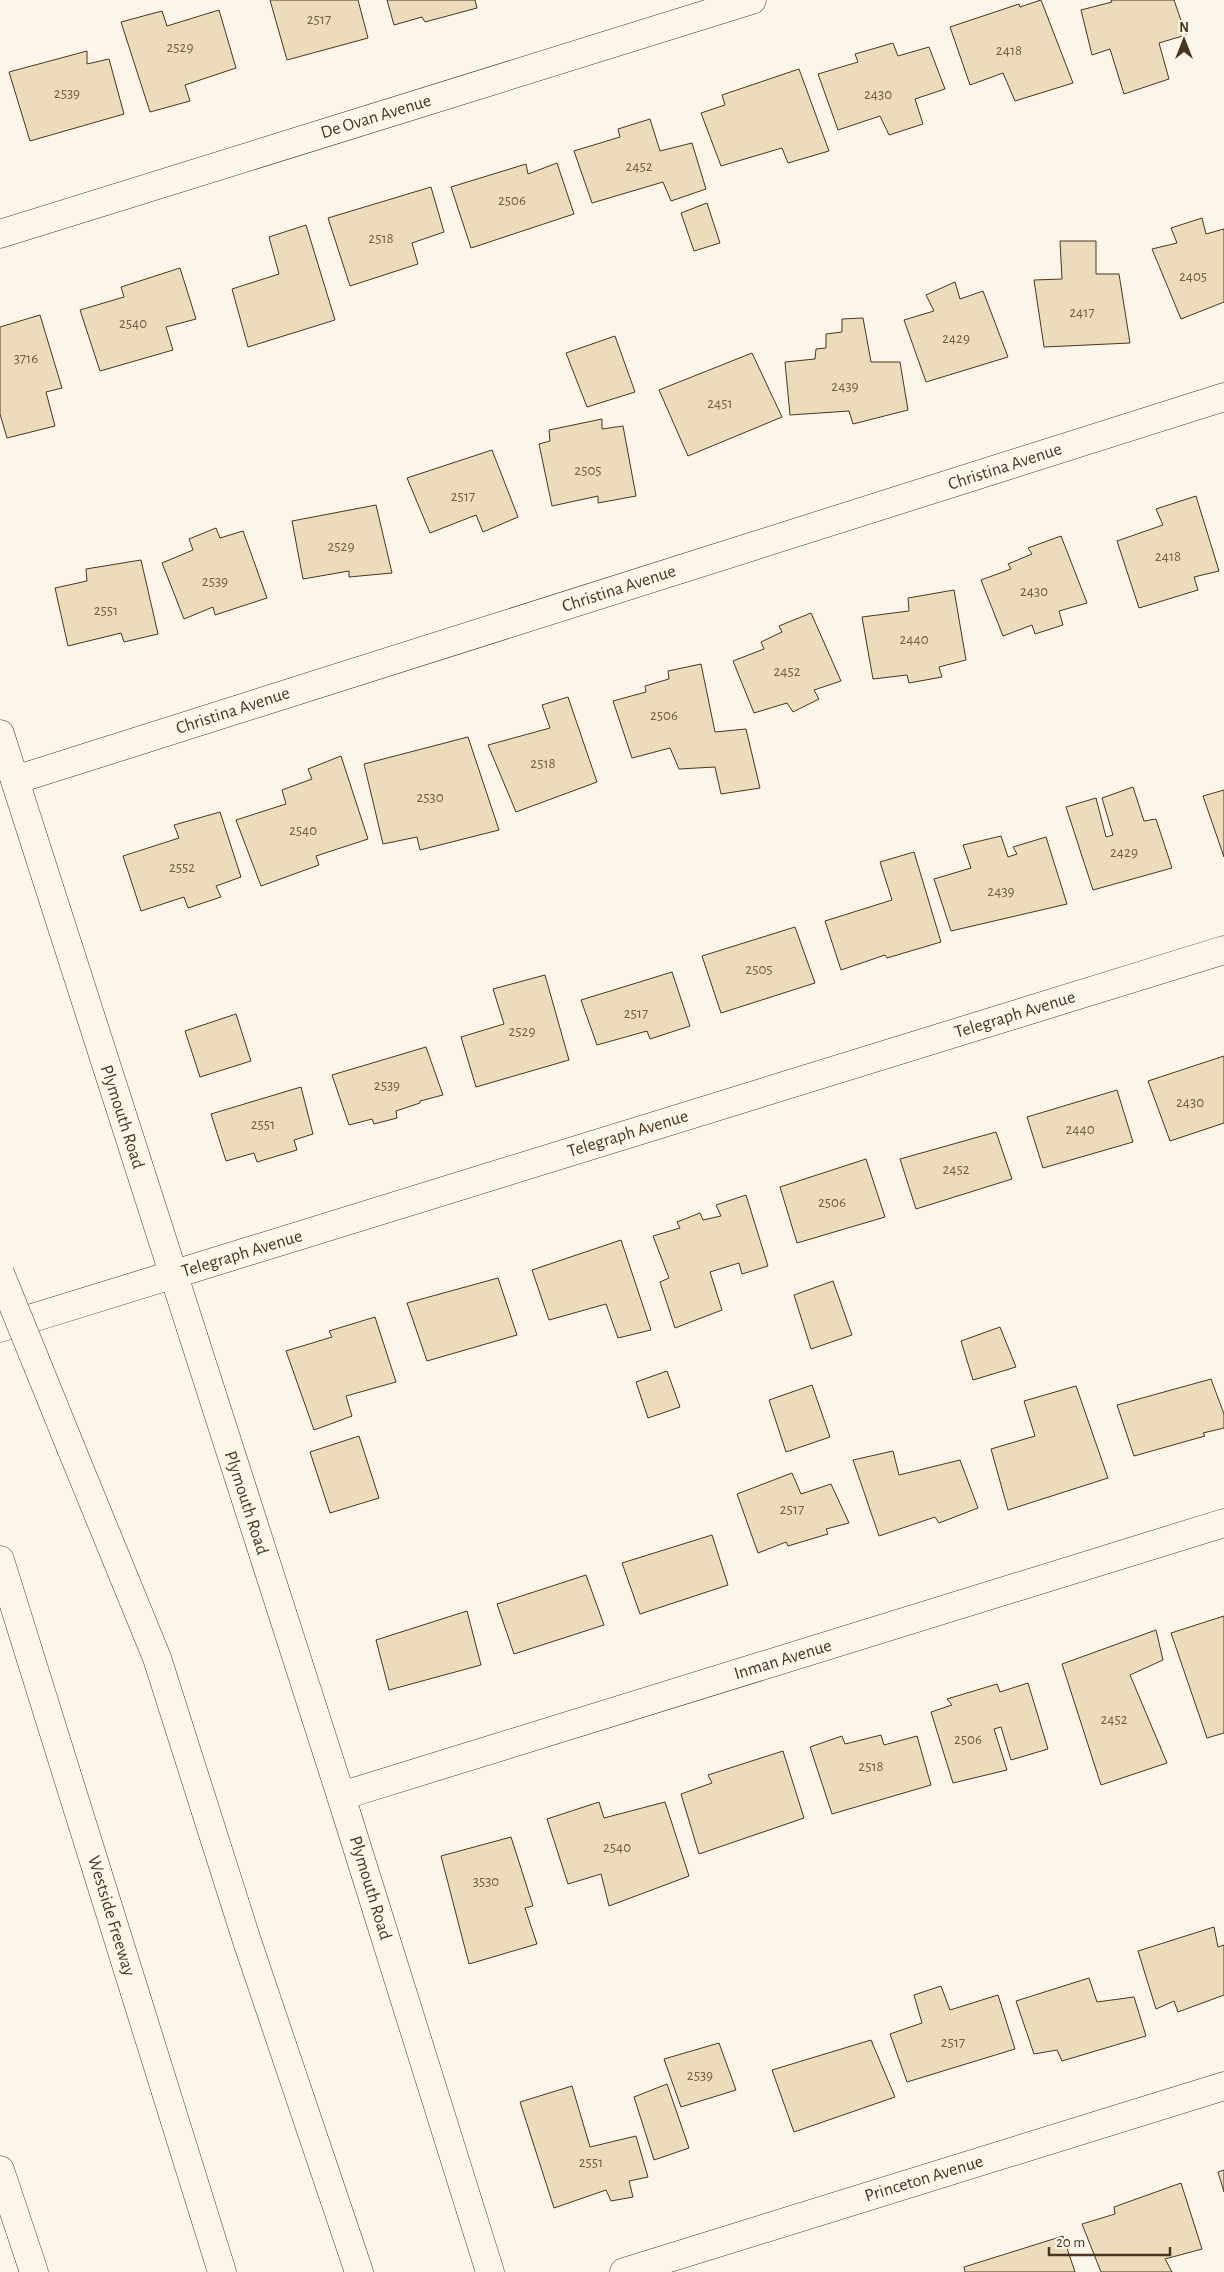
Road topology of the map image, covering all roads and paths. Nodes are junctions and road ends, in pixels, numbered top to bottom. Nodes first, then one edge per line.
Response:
1 (752, 0) edge
2 (0, 234) edge
3 (1224, 398) edge
4 (0, 734) edge
5 (15, 780) junction
6 (1224, 950) edge
7 (0, 1273) edge
8 (173, 1275) junction
9 (0, 1328) edge
10 (1224, 1524) edge
11 (0, 1560) edge
12 (341, 1796) junction
13 (1224, 2086) edge
14 (0, 2170) edge
15 (34, 2272) edge
16 (222, 2272) edge
17 (359, 2272) edge
18 (490, 2272) edge
19 (624, 2272) edge

1 - 2 main road, De Ovan Avenue
3 - 5 main road, Christina Avenue
4 - 5 main road, Plymouth Road
5 - 8 main road, Plymouth Road
6 - 8 main road, Telegraph Avenue
7 - 17 main road, bridge
8 - 9 main road, Telegraph Avenue
8 - 12 main road, Plymouth Road
10 - 12 main road, Inman Avenue
11 - 16 main road, Westside Freeway
12 - 18 main road, Plymouth Road
13 - 19 main road, Princeton Avenue
14 - 15 main road

